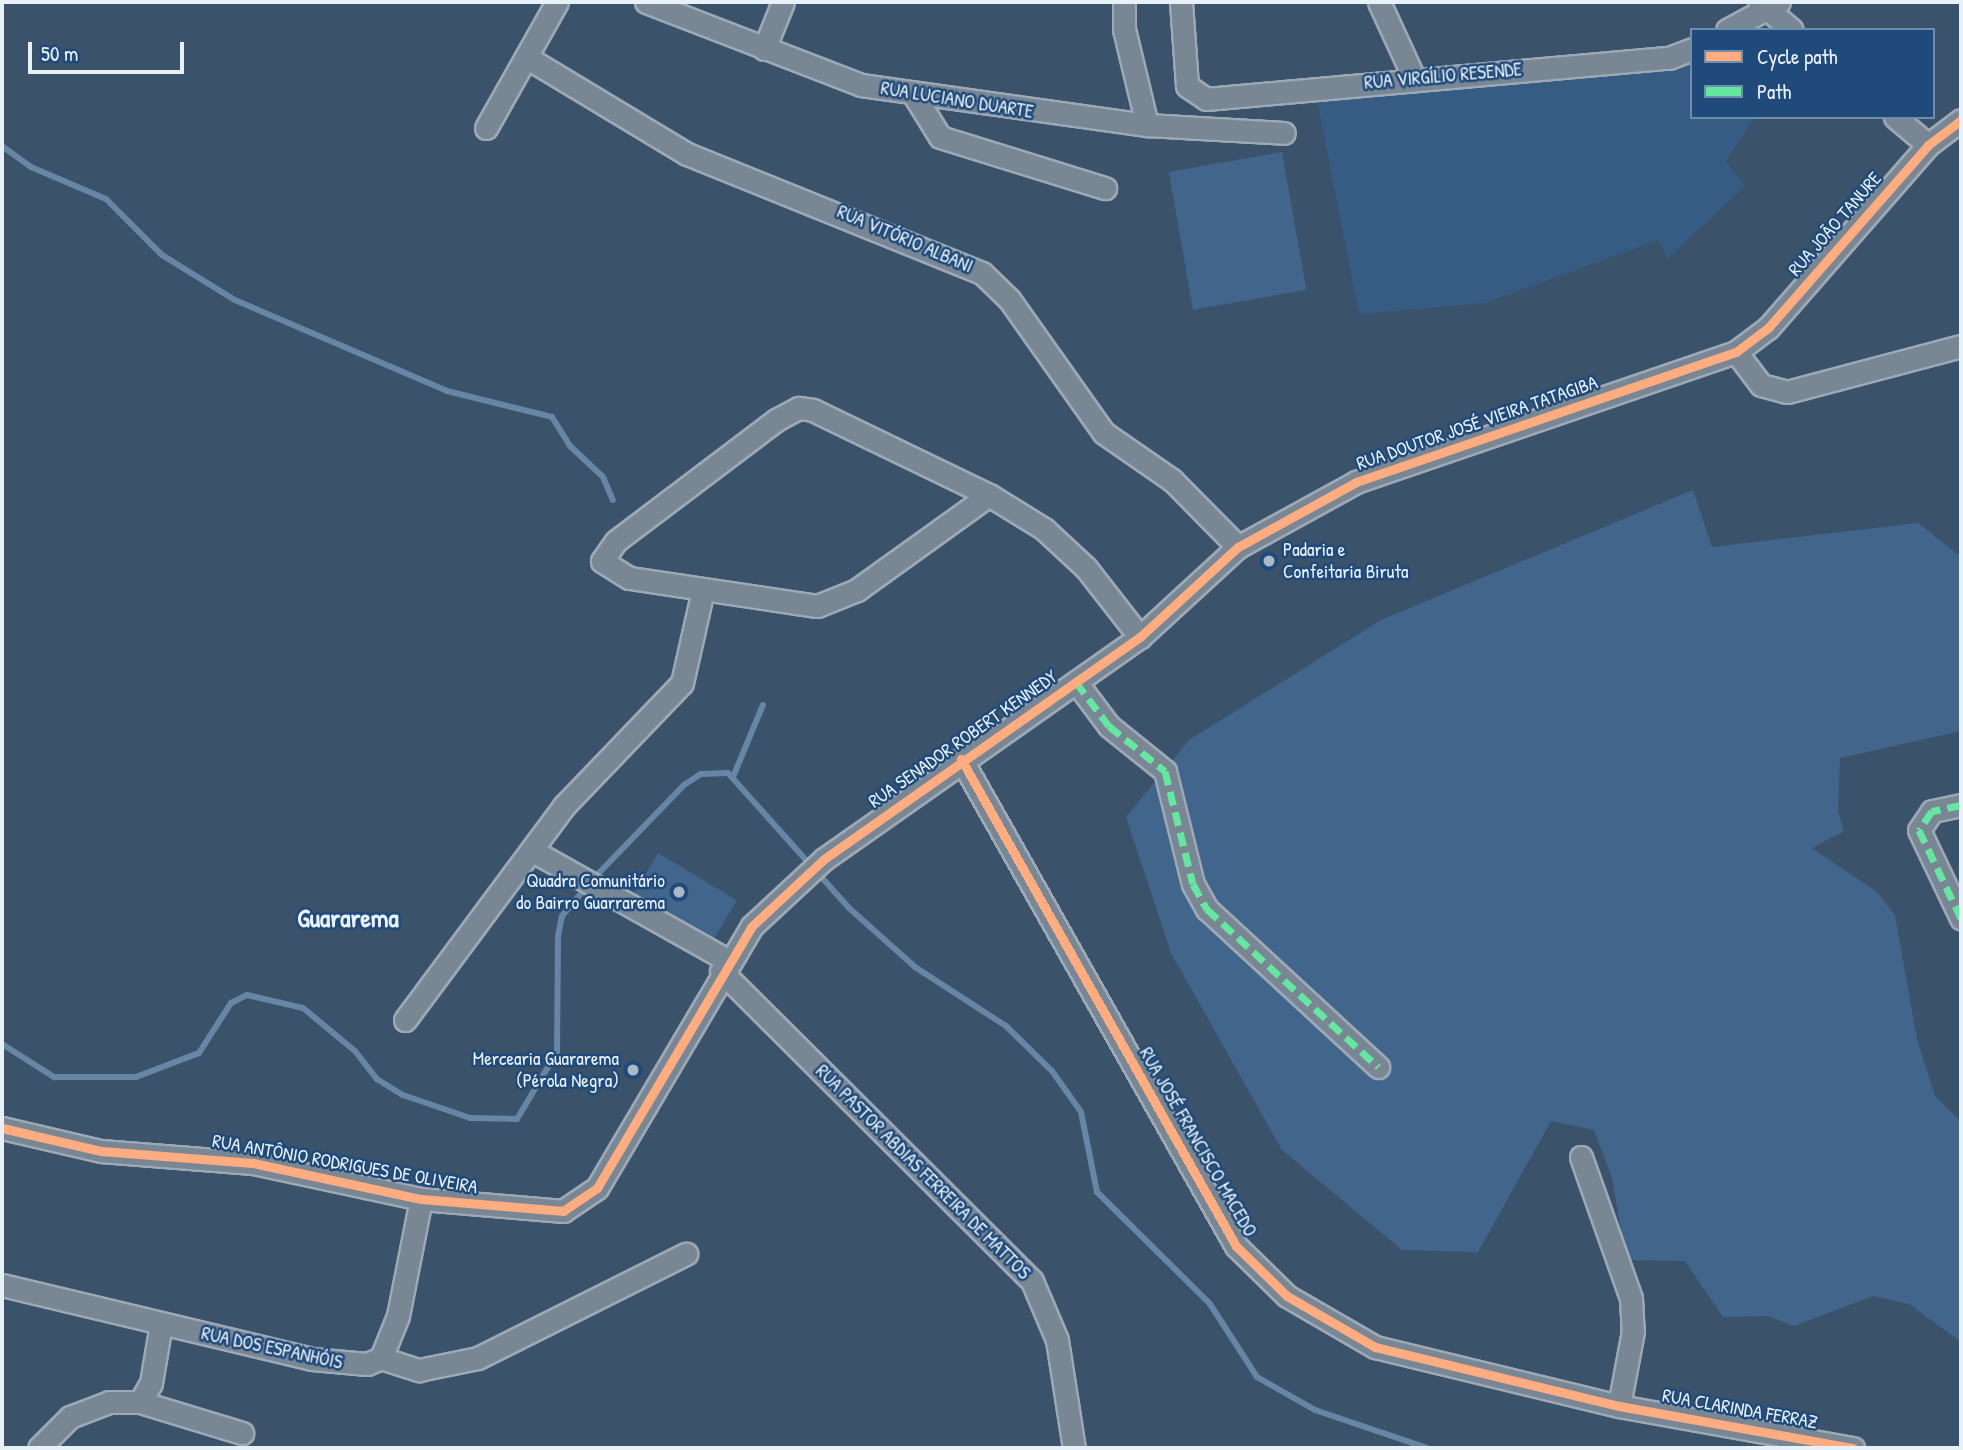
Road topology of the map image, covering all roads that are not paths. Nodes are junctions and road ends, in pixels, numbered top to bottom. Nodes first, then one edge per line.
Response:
1 (557, 2) edge
2 (646, 2) edge
3 (783, 2) edge
4 (1124, 2) edge
5 (1181, 2) edge
6 (1379, 2) edge
7 (1775, 12) edge
8 (1732, 28) edge
9 (764, 49) junction
10 (1690, 50) edge
11 (526, 57) junction
12 (1414, 78) junction
13 (914, 95) junction
14 (1897, 119) edge
15 (1961, 120) edge
16 (1147, 125) junction
17 (486, 128) dead end
18 (1284, 133) dead end
19 (1928, 145) junction
20 (1105, 188) dead end
21 (1961, 346) edge
22 (1736, 352) junction
23 (989, 495) junction
24 (1238, 547) junction
25 (703, 590) junction
26 (1140, 637) junction
27 (1076, 682) junction
28 (961, 759) junction
29 (1961, 805) edge
30 (533, 851) junction
31 (1961, 918) edge
32 (724, 966) junction
33 (405, 1020) dead end
34 (1378, 1067) dead end
35 (2, 1128) edge
36 (1581, 1157) dead end
37 (421, 1199) junction
38 (686, 1254) dead end
39 (2, 1284) edge
40 (161, 1324) junction
41 (380, 1358) junction
42 (140, 1402) junction
43 (1619, 1406) junction
44 (242, 1433) dead end
45 (39, 1448) edge
46 (1074, 1448) edge
47 (1853, 1448) edge

1 - 11 street
2 - 9 street, RUA LUCIANO DUARTE
3 - 9 street
4 - 16 street
5 - 12 street, RUA VIRGÍLIO RESENDE
6 - 12 street
7 - 8 street
9 - 13 street, RUA LUCIANO DUARTE
10 - 12 street, RUA VIRGÍLIO RESENDE
11 - 17 street
11 - 24 street, RUA VITÓRIO ALBANI
13 - 16 street, RUA LUCIANO DUARTE
13 - 20 street
14 - 19 street
15 - 19 street, RUA JOÃO TANURE
16 - 18 street, RUA LUCIANO DUARTE
19 - 22 street, RUA JOÃO TANURE
21 - 22 street
22 - 24 street, RUA DOUTOR JOSÉ VIEIRA TATAGIBA
23 - 25 street
23 - 25 street
23 - 26 street
24 - 26 street, RUA SENADOR ROBERT KENNEDY
25 - 30 street
26 - 27 street, RUA SENADOR ROBERT KENNEDY
27 - 28 street, RUA SENADOR ROBERT KENNEDY
27 - 34 street
28 - 32 street, RUA SENADOR ROBERT KENNEDY
28 - 43 street, RUA JOSÉ FRANCISCO MACEDO
29 - 31 street
30 - 32 street, RUA PASTOR ABDIAS FERREIRA DE MATTOS
30 - 33 street
32 - 37 street, RUA ANTÔNIO RODRIGUES DE OLIVEIRA
32 - 46 street, RUA PASTOR ABDIAS FERREIRA DE MATTOS
35 - 37 street, RUA ANTÔNIO RODRIGUES DE OLIVEIRA
36 - 43 street
37 - 41 street
38 - 41 street
39 - 40 street, RUA DOS ESPANHÓIS
40 - 41 street, RUA DOS ESPANHÓIS
40 - 42 street
42 - 44 street
42 - 45 street
43 - 47 street, RUA CLARINDA FERRAZ

